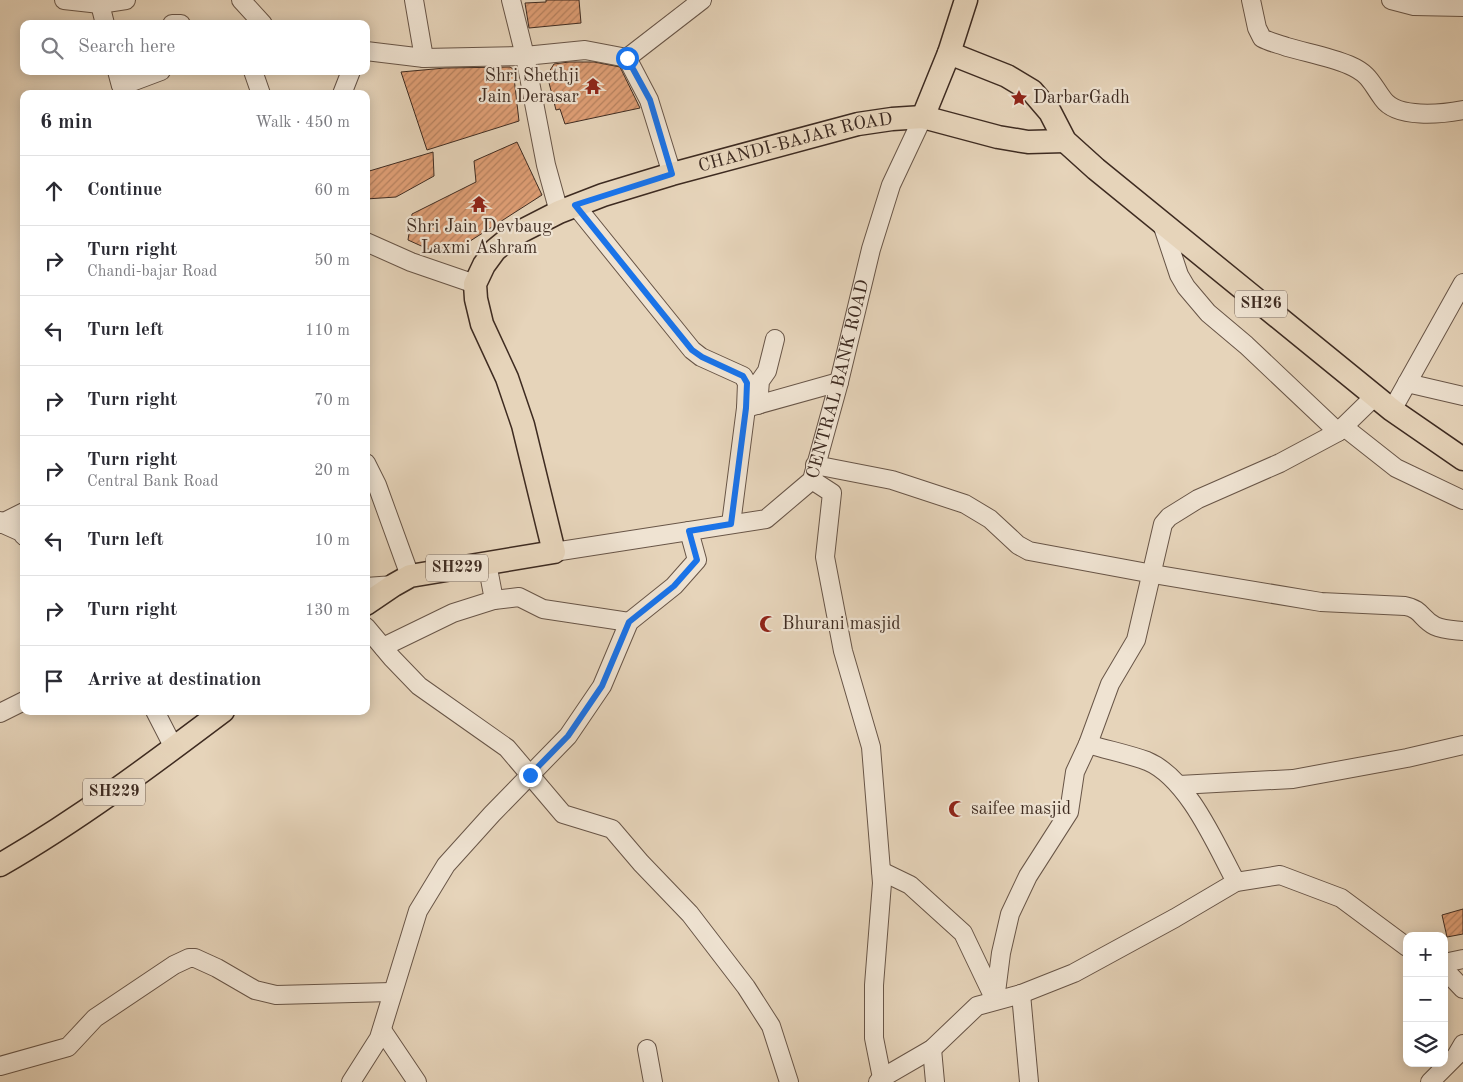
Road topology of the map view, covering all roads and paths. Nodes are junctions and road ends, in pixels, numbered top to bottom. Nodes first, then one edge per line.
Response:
1 (64, 0) edge
2 (126, 0) edge
3 (241, 0) edge
4 (414, 0) edge
5 (511, 0) edge
6 (702, 0) edge
7 (966, 0) edge
8 (1251, 0) edge
9 (1391, 0) edge
10 (100, 4) junction
11 (1463, 7) edge
12 (104, 20) edge
13 (259, 20) edge
14 (370, 51) edge
15 (949, 53) junction
16 (526, 56) junction
17 (424, 58) junction
18 (627, 58) junction
19 (118, 75) edge
20 (150, 75) edge
21 (255, 75) edge
22 (349, 75) edge
23 (260, 90) edge
24 (344, 90) edge
25 (1463, 110) edge
26 (923, 117) junction
27 (1065, 141) junction
28 (672, 174) junction
29 (567, 209) junction
30 (1162, 224) junction
31 (370, 244) edge
32 (1463, 283) edge
33 (475, 284) junction
34 (775, 339) dead end
35 (839, 382) junction
36 (1407, 383) junction
37 (1375, 396) junction
38 (1463, 396) edge
39 (752, 407) junction
40 (1392, 410) junction
41 (1341, 430) junction
42 (1463, 459) edge
43 (370, 471) edge
44 (814, 472) junction
45 (1463, 500) edge
46 (20, 514) edge
47 (0, 523) edge
48 (731, 524) junction
49 (689, 531) junction
50 (20, 532) edge
51 (554, 552) junction
52 (487, 563) junction
53 (1153, 574) junction
54 (402, 580) junction
55 (370, 586) edge
56 (494, 600) junction
57 (370, 601) edge
58 (629, 622) junction
59 (1463, 631) edge
60 (370, 632) edge
61 (383, 647) junction
62 (20, 703) edge
63 (0, 713) edge
64 (156, 715) edge
65 (218, 715) edge
66 (1088, 744) junction
67 (1463, 745) edge
68 (174, 748) junction
69 (530, 775) junction
70 (1179, 785) junction
71 (0, 865) edge
72 (882, 871) junction
73 (1236, 882) junction
74 (1403, 944) edge
75 (1463, 959) edge
76 (1448, 962) edge
77 (1448, 974) edge
78 (1463, 988) edge
79 (392, 992) junction
80 (1021, 994) junction
81 (995, 1000) junction
82 (382, 1030) junction
83 (1463, 1044) edge
84 (647, 1049) dead end
85 (932, 1049) junction
86 (0, 1066) edge
87 (880, 1080) edge
88 (351, 1082) edge
89 (417, 1082) edge
90 (653, 1082) edge
91 (789, 1082) edge
92 (936, 1082) edge
93 (1029, 1082) edge
94 (1430, 1082) edge

1 - 10 street
2 - 10 street
3 - 13 street
4 - 17 street
5 - 16 street
6 - 18 street
7 - 15 main road
8 - 25 street
9 - 11 street
10 - 12 street
14 - 17 street
15 - 26 main road
15 - 27 main road, SH26
16 - 17 street
16 - 18 street
16 - 29 street
18 - 28 street
19 - 20 street
21 - 23 street
22 - 24 street
26 - 27 main road, CHANDI-BAJAR ROAD
26 - 28 main road, CHANDI-BAJAR ROAD
26 - 35 street, CENTRAL BANK ROAD
27 - 30 main road, SH26
28 - 29 main road, CHANDI-BAJAR ROAD
29 - 33 main road, CHANDI-BAJAR ROAD
29 - 39 street
30 - 37 main road, SH26
30 - 41 street
31 - 33 street
32 - 36 street
33 - 51 main road
34 - 39 street
35 - 39 street
35 - 44 street, CENTRAL BANK ROAD
36 - 38 street
36 - 40 street
37 - 40 main road, SH26
37 - 41 street
39 - 48 street
40 - 42 main road, SH26
41 - 45 street
41 - 53 street
43 - 54 street
44 - 48 street, CENTRAL BANK ROAD
44 - 53 street
44 - 72 street
46 - 47 street
47 - 50 street
48 - 49 street, CENTRAL BANK ROAD
49 - 51 street, CENTRAL BANK ROAD
49 - 58 street
51 - 52 main road, CENTRAL BANK ROAD / SH229
52 - 54 main road, CENTRAL BANK ROAD / SH229
52 - 56 street
53 - 59 street
53 - 66 street
54 - 55 street
54 - 57 main road, CENTRAL BANK ROAD / SH229
56 - 58 street
56 - 61 street
58 - 69 street
60 - 61 street
61 - 69 street
62 - 63 street
64 - 68 street
65 - 68 main road, SH229
66 - 70 street
66 - 81 street
67 - 70 street
68 - 71 main road, SH229
69 - 79 street
69 - 91 street
70 - 73 street
72 - 81 street
72 - 87 street
73 - 74 street
73 - 80 street
75 - 76 street
77 - 78 street
79 - 82 street
79 - 86 street
80 - 81 street
80 - 93 street
81 - 85 street
82 - 88 street
82 - 89 street
83 - 94 street
84 - 90 street
85 - 87 street
85 - 92 street

